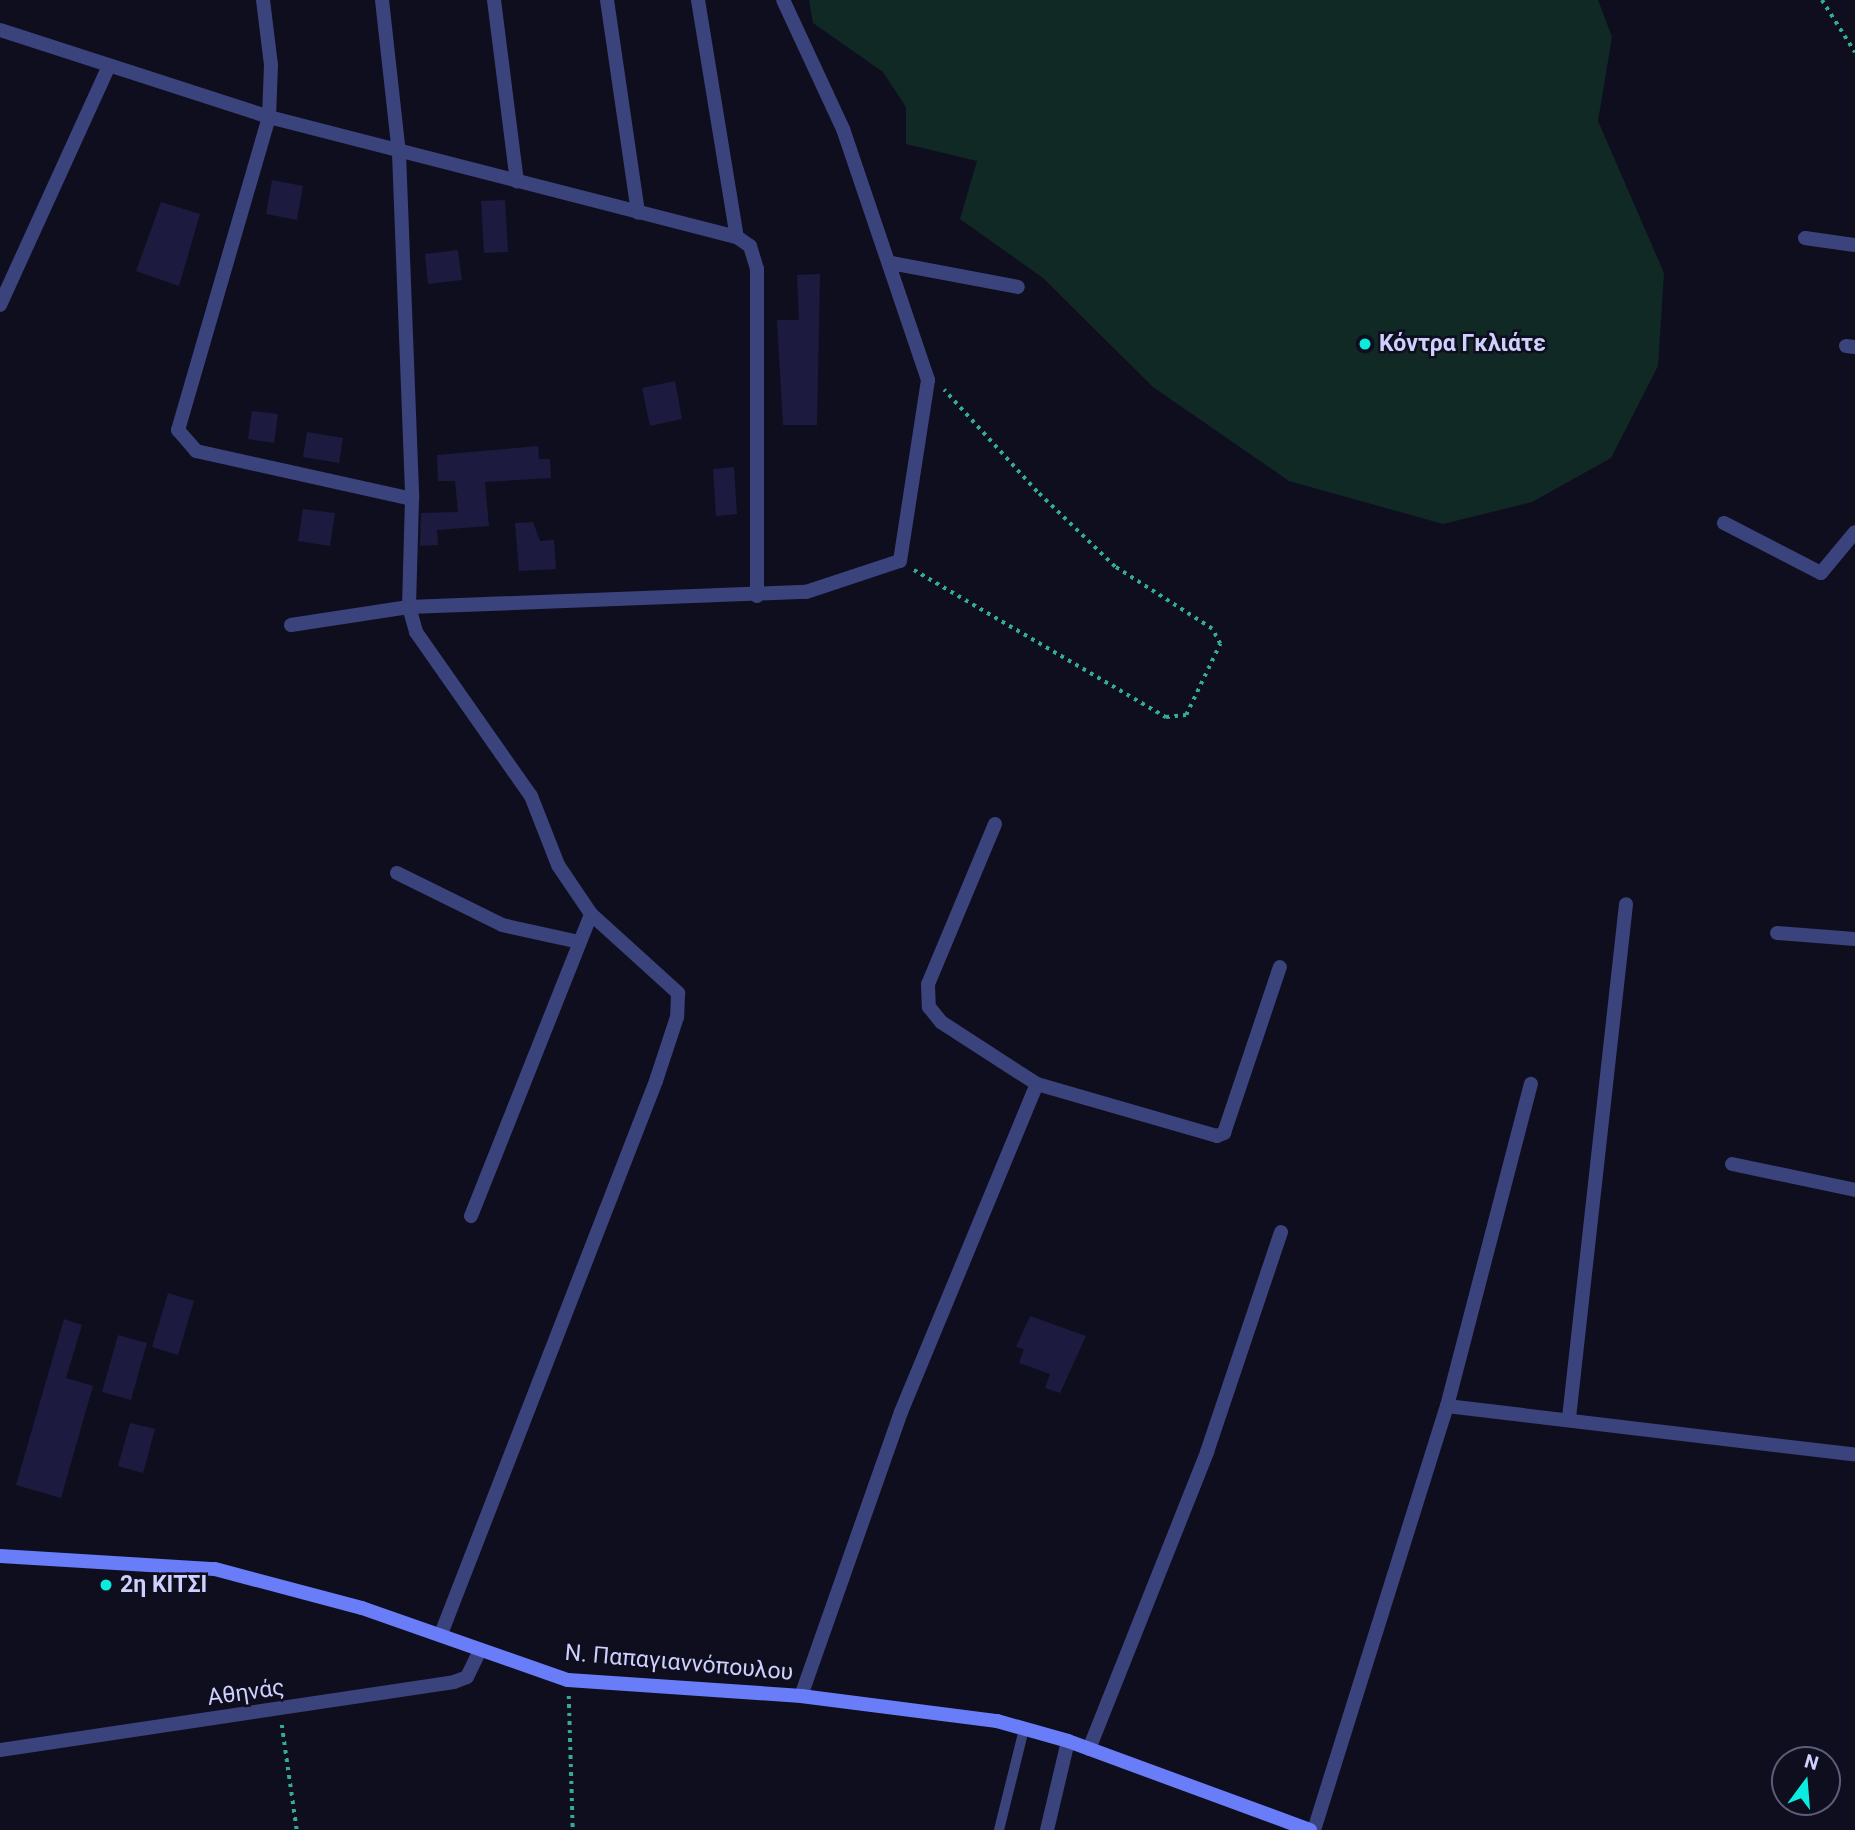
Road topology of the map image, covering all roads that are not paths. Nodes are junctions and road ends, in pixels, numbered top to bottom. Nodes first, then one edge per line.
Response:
1 (263, 0) edge
2 (382, 0) edge
3 (494, 0) edge
4 (607, 0) edge
5 (698, 0) edge
6 (783, 0) edge
7 (0, 30) edge
8 (108, 68) junction
9 (269, 117) junction
10 (398, 153) junction
11 (517, 183) junction
12 (638, 213) junction
13 (737, 237) junction
14 (1805, 238) dead end
15 (1855, 244) edge
16 (891, 263) junction
17 (1017, 287) dead end
18 (0, 305) edge
19 (412, 499) junction
20 (1724, 523) dead end
21 (1855, 532) edge
22 (757, 596) junction
23 (409, 607) junction
24 (291, 625) dead end
25 (995, 824) dead end
26 (397, 873) dead end
27 (1626, 904) dead end
28 (591, 914) junction
29 (1777, 933) dead end
30 (1855, 939) edge
31 (579, 942) junction
32 (1280, 967) dead end
33 (1037, 1084) junction
34 (1531, 1084) dead end
35 (1732, 1164) dead end
36 (1855, 1189) edge
37 (471, 1216) dead end
38 (1281, 1232) dead end
39 (1447, 1406) junction
40 (1569, 1418) junction
41 (1855, 1455) edge
42 (0, 1556) edge
43 (441, 1634) junction
44 (480, 1650) junction
45 (801, 1696) junction
46 (1024, 1729) junction
47 (1068, 1741) junction
48 (1089, 1749) junction
49 (0, 1750) edge
50 (999, 1830) edge
51 (1047, 1830) edge
52 (1312, 1830) edge

1 - 9 street
2 - 10 street
3 - 11 street
4 - 12 street
5 - 13 street
6 - 16 street
7 - 8 street
8 - 9 street
8 - 18 street
9 - 10 street
9 - 19 street
10 - 11 street
10 - 19 street
11 - 12 street
12 - 13 street
13 - 22 street
14 - 15 street
16 - 17 street
16 - 22 street
19 - 23 street
20 - 21 street
22 - 23 street
23 - 24 street
23 - 28 street
25 - 33 street
26 - 31 street
27 - 40 street
28 - 31 street
28 - 43 street
29 - 30 street
31 - 37 street
32 - 33 street
33 - 45 street
34 - 39 street
35 - 36 street
38 - 48 street
39 - 40 street
39 - 52 street
40 - 41 street
42 - 43 street, Ν. Παπαγιαννόπουλου
43 - 44 street, Ν. Παπαγιαννόπουλου
44 - 45 street, Ν. Παπαγιαννόπουλου
44 - 49 street, Αθηνάς
45 - 46 street, Ν. Παπαγιαννόπουλου
46 - 47 street, Ν. Παπαγιαννόπουλου
46 - 50 lane
47 - 48 street, Ν. Παπαγιαννόπουλου
47 - 51 street
48 - 52 street, Ν. Παπαγιαννόπουλου

